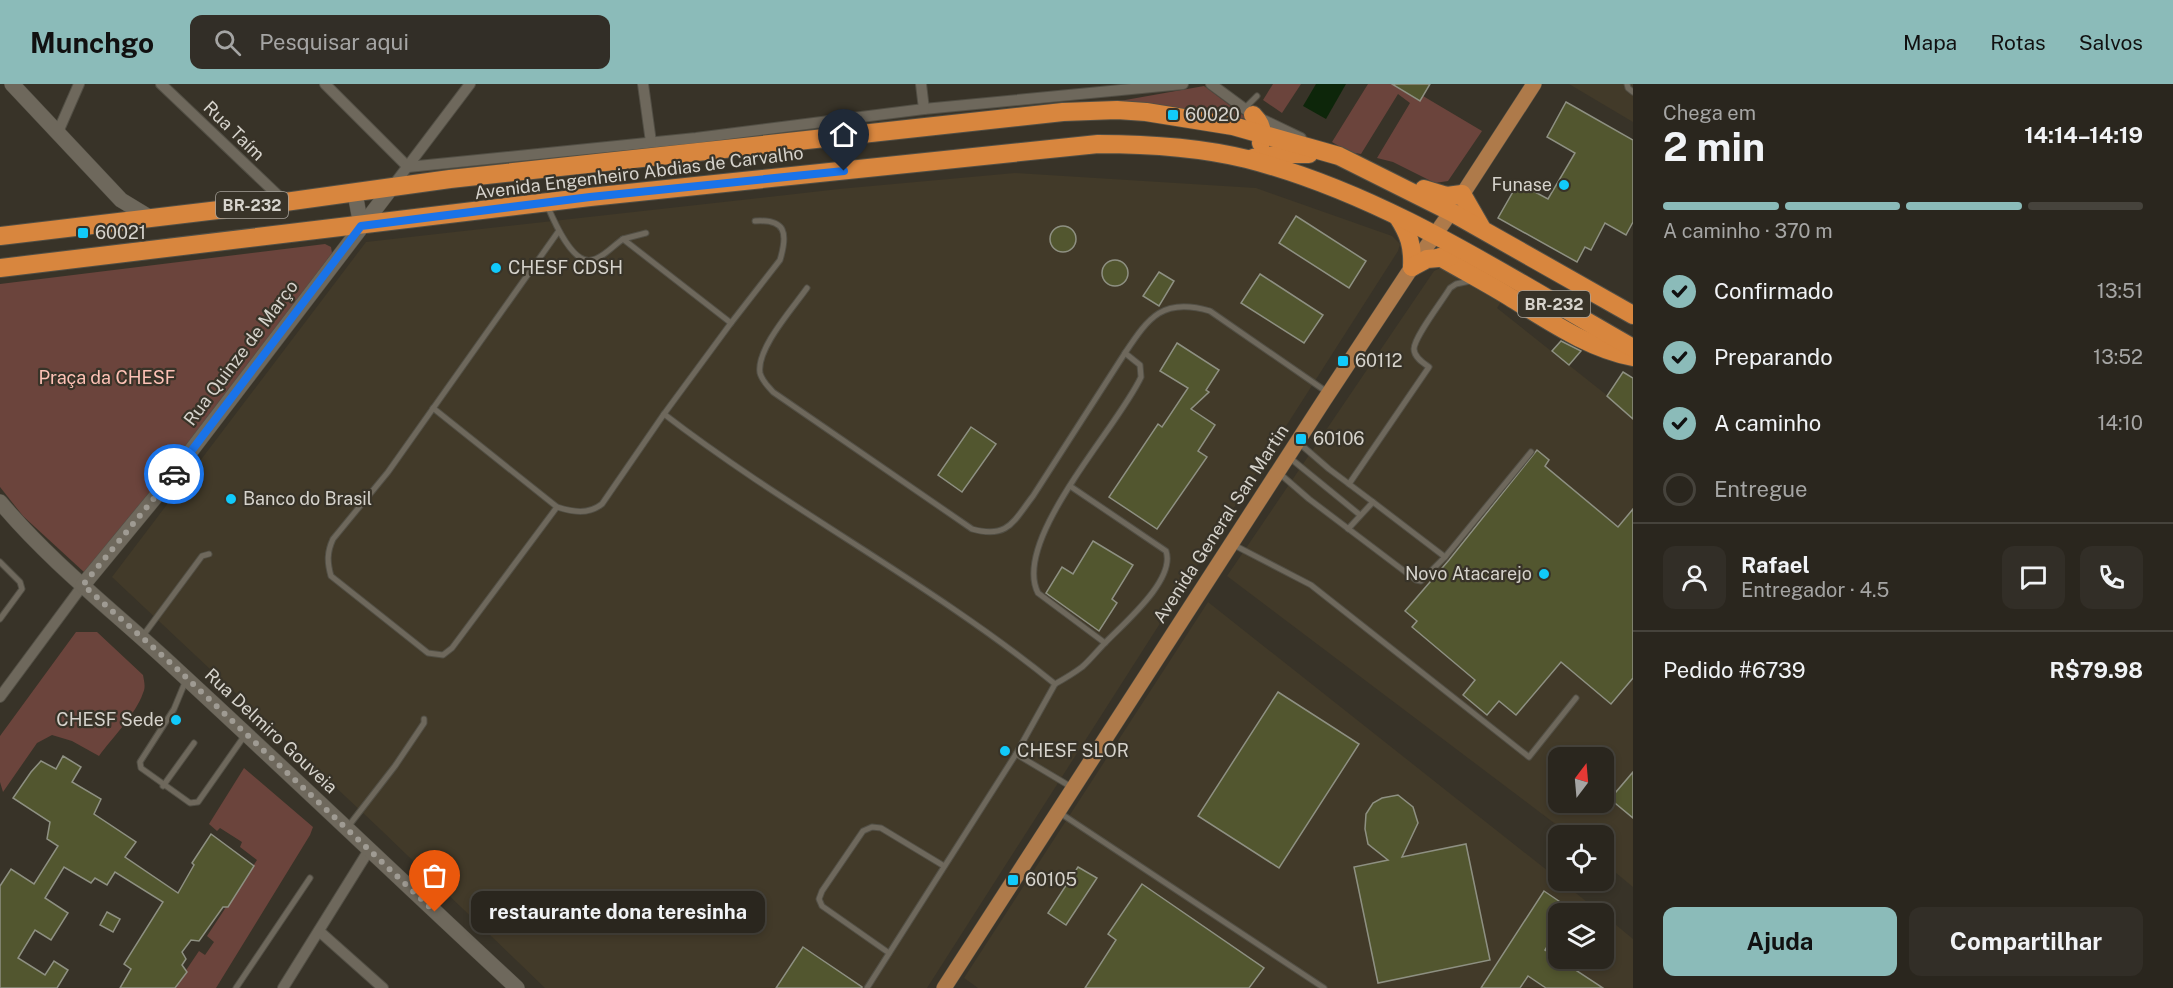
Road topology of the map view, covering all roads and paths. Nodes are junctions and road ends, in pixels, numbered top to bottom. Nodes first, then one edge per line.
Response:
1 (12, 84) edge
2 (79, 84) edge
3 (161, 84) edge
4 (325, 84) edge
5 (470, 84) edge
6 (643, 84) edge
7 (921, 84) edge
8 (1183, 84) edge
9 (1211, 84) edge
10 (1534, 84) edge
11 (1627, 84) edge
12 (1155, 85) edge
13 (1633, 92) edge
14 (1257, 96) dead end
15 (924, 109) junction
16 (1248, 112) junction
17 (58, 132) junction
18 (1262, 134) junction
19 (651, 142) junction
20 (1339, 156) junction
21 (1245, 159) junction
22 (1359, 166) junction
23 (408, 167) junction
24 (392, 187) junction
25 (1412, 192) junction
26 (1433, 192) junction
27 (355, 193) junction
28 (1462, 194) junction
29 (285, 202) junction
30 (547, 203) junction
31 (1451, 212) junction
32 (1397, 215) junction
33 (149, 217) junction
34 (755, 221) dead end
35 (361, 226) junction
36 (1482, 230) junction
37 (558, 232) junction
38 (646, 233) dead end
39 (0, 236) edge
40 (1435, 236) junction
41 (623, 239) junction
42 (1440, 257) junction
43 (1476, 258) junction
44 (1412, 267) junction
45 (0, 268) edge
46 (1484, 281) junction
47 (807, 288) dead end
48 (1633, 315) edge
49 (731, 323) junction
50 (1633, 348) edge
51 (1125, 353) junction
52 (1633, 357) edge
53 (1329, 394) junction
54 (433, 408) junction
55 (664, 414) junction
56 (1298, 442) junction
57 (1531, 452) dead end
58 (1289, 457) junction
59 (1278, 473) junction
60 (1349, 483) junction
61 (1070, 486) junction
62 (1374, 501) junction
63 (0, 502) edge
64 (557, 507) junction
65 (1360, 515) junction
66 (1348, 528) junction
67 (1232, 544) junction
68 (209, 554) dead end
69 (1445, 557) junction
70 (0, 562) edge
71 (83, 585) junction
72 (1, 617) edge
73 (141, 638) junction
74 (1105, 643) junction
75 (186, 678) junction
76 (1055, 684) junction
77 (0, 697) edge
78 (1576, 698) dead end
79 (424, 719) dead end
80 (246, 734) junction
81 (194, 743) dead end
82 (1016, 754) junction
83 (163, 786) junction
84 (1074, 788) junction
85 (1059, 812) junction
86 (346, 829) junction
87 (369, 850) junction
88 (944, 866) junction
89 (310, 878) dead end
90 (319, 932) junction
91 (890, 952) junction
92 (236, 988) edge
93 (283, 988) edge
94 (383, 988) edge
95 (516, 988) edge
96 (867, 988) edge
97 (944, 988) edge
98 (1324, 988) edge

1 - 17 street
2 - 17 street
3 - 29 street, Rua Taím
4 - 23 street
5 - 23 street
6 - 19 street
7 - 15 street
8 - 12 street
9 - 16 street
10 - 28 main road, Avenida General San Martin
11 - 13 lane
12 - 15 street
14 - 16 lane
15 - 19 street
16 - 18 highway
16 - 20 street
17 - 33 street
18 - 20 highway, Avenida Engenheiro Abdias de Carvalho / BR-232
18 - 21 highway
18 - 24 highway, Avenida Engenheiro Abdias de Carvalho / BR-232
19 - 23 street
20 - 22 highway, Avenida Engenheiro Abdias de Carvalho / BR-232
21 - 22 highway
21 - 30 highway, Avenida Engenheiro Abdias de Carvalho / BR-232
21 - 32 highway, Avenida Engenheiro Abdias de Carvalho / BR-232
22 - 25 highway, Avenida Engenheiro Abdias de Carvalho / BR-232
22 - 26 highway
23 - 24 street
24 - 27 highway, Avenida Engenheiro Abdias de Carvalho / BR-232
24 - 35 street, Rua Quinze de Março
25 - 26 highway
25 - 31 highway, Avenida Engenheiro Abdias de Carvalho / BR-232
26 - 28 highway
27 - 29 highway, Avenida Engenheiro Abdias de Carvalho / BR-232
27 - 35 street
28 - 31 main road, Avenida General San Martin
28 - 36 highway
29 - 33 highway, Avenida Engenheiro Abdias de Carvalho / BR-232
30 - 35 highway, Avenida Engenheiro Abdias de Carvalho / BR-232
30 - 37 lane
31 - 36 highway, Avenida Engenheiro Abdias de Carvalho / BR-232
31 - 40 main road, Avenida General San Martin
32 - 40 highway, Avenida Engenheiro Abdias de Carvalho / BR-232
32 - 44 highway
33 - 39 highway, Avenida Engenheiro Abdias de Carvalho / BR-232
34 - 49 lane
35 - 45 highway, Avenida Engenheiro Abdias de Carvalho / BR-232
35 - 71 street, Rua Quinze de Março
36 - 48 highway, Avenida Engenheiro Abdias de Carvalho / BR-232
37 - 41 lane
37 - 54 lane
38 - 41 lane
40 - 43 highway, Avenida Engenheiro Abdias de Carvalho / BR-232
40 - 44 main road, Avenida General San Martin
41 - 49 lane
42 - 43 highway
42 - 44 highway
42 - 46 highway
43 - 50 highway, Avenida Engenheiro Abdias de Carvalho / BR-232
44 - 53 main road, Avenida General San Martin
46 - 52 highway
46 - 60 lane
47 - 51 lane
49 - 55 lane
51 - 53 lane
51 - 61 lane
53 - 56 main road, Avenida General San Martin
54 - 64 lane
54 - 64 lane
55 - 64 lane
55 - 76 lane
56 - 58 main road, Avenida General San Martin
56 - 60 lane
57 - 69 lane
58 - 59 main road, Avenida General San Martin
58 - 65 lane
59 - 66 lane
59 - 67 main road, Avenida General San Martin
60 - 62 lane
61 - 74 lane
61 - 74 lane
62 - 65 lane
62 - 69 lane
63 - 71 street, Rua Delmiro Gouveia
65 - 66 lane
66 - 69 lane
67 - 78 lane
67 - 84 main road, Avenida General San Martin
68 - 73 lane
70 - 72 lane
71 - 73 street, Rua Delmiro Gouveia
71 - 77 street
73 - 75 street, Rua Delmiro Gouveia
74 - 76 lane
75 - 80 street, Rua Delmiro Gouveia
75 - 83 lane
76 - 82 lane
79 - 86 lane
80 - 83 lane
80 - 86 street, Rua Delmiro Gouveia
81 - 83 lane
82 - 84 lane
82 - 88 lane
84 - 85 main road, Avenida General San Martin
85 - 97 main road, Avenida General San Martin
85 - 98 lane
86 - 87 street, Rua Delmiro Gouveia
87 - 90 street
87 - 95 street, Rua Delmiro Gouveia
88 - 91 lane
88 - 91 lane
89 - 92 lane
90 - 93 street
90 - 94 street
91 - 96 lane

